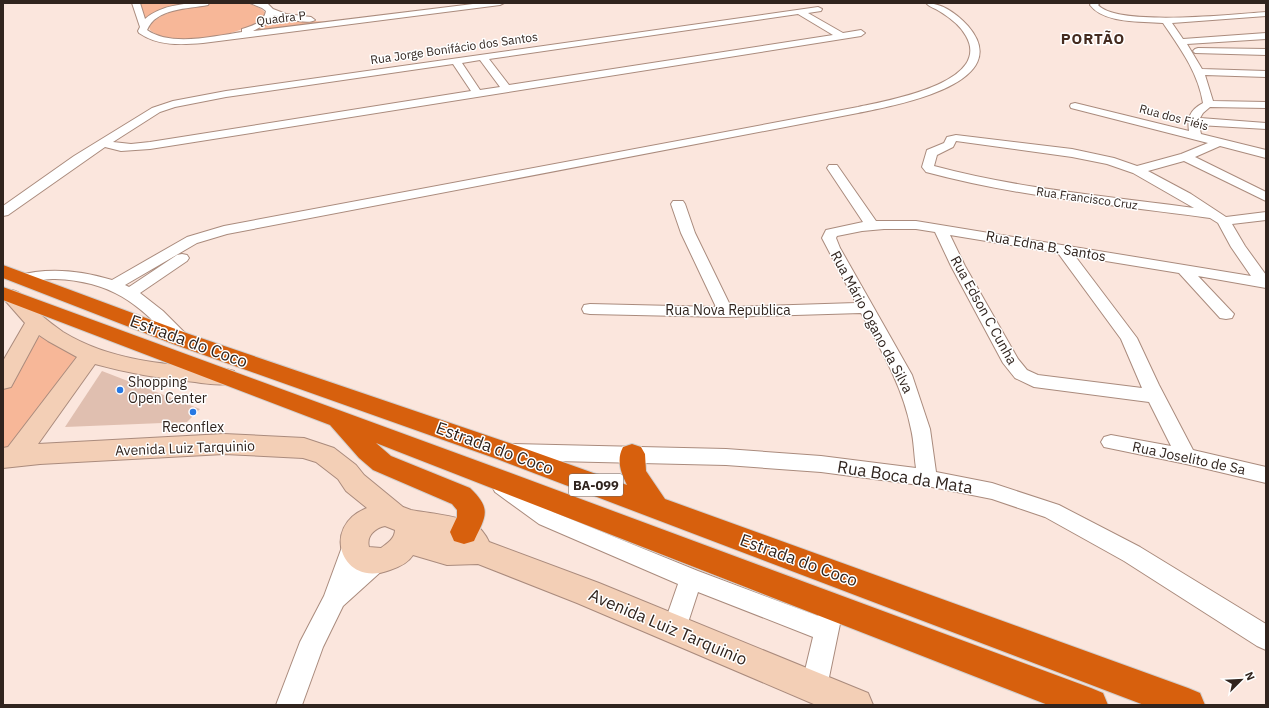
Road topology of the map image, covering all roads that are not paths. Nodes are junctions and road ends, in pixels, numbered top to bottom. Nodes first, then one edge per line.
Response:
1 (136, 3) edge
2 (205, 3) edge
3 (254, 3) edge
4 (500, 3) edge
5 (930, 3) edge
6 (1096, 3) edge
7 (818, 9) dead end
8 (270, 11) junction
9 (800, 12) junction
10 (1266, 14) edge
11 (356, 21) junction
12 (1166, 21) junction
13 (143, 25) junction
14 (861, 33) dead end
15 (842, 36) junction
16 (1266, 36) edge
17 (210, 39) junction
18 (1183, 46) junction
19 (1266, 52) edge
20 (482, 58) junction
21 (456, 61) junction
22 (1199, 72) junction
23 (1266, 74) edge
24 (506, 88) junction
25 (476, 93) junction
26 (1208, 104) junction
27 (1266, 105) edge
28 (1075, 106) dead end
29 (1193, 121) junction
30 (1266, 126) edge
31 (1196, 136) junction
32 (1219, 142) junction
33 (105, 143) junction
34 (118, 147) junction
35 (1266, 154) edge
36 (1185, 157) junction
37 (832, 168) dead end
38 (1137, 170) junction
39 (51, 181) junction
40 (1266, 197) edge
41 (678, 204) dead end
42 (9, 209) edge
43 (1266, 216) edge
44 (1218, 217) junction
45 (3, 227) edge
46 (873, 227) junction
47 (940, 229) junction
48 (212, 236) junction
49 (829, 238) joint
50 (1062, 248) junction
51 (1182, 269) junction
52 (132, 275) junction
53 (150, 280) junction
54 (1265, 283) edge
55 (10, 285) edge
56 (113, 286) junction
57 (130, 293) junction
58 (866, 308) junction
59 (590, 309) dead end
60 (726, 312) junction
61 (1226, 314) dead end
62 (36, 322) junction
63 (181, 339) junction
64 (91, 354) junction
65 (226, 377) junction
66 (3, 381) edge
67 (1156, 396) junction
68 (338, 419) junction
69 (1111, 442) dead end
70 (506, 452) junction
71 (632, 454) junction
72 (1186, 456) junction
73 (9, 457) edge
74 (488, 475) junction
75 (1266, 475) edge
76 (927, 478) junction
77 (355, 483) junction
78 (654, 507) junction
79 (402, 525) junction
80 (357, 536) junction
81 (472, 541) junction
82 (377, 561) junction
83 (691, 579) junction
84 (334, 600) junction
85 (829, 618) junction
86 (674, 630) junction
87 (1266, 638) edge
88 (814, 687) junction
89 (289, 705) edge
90 (856, 705) edge
91 (1091, 705) edge
92 (1188, 705) edge

1 - 13 street
2 - 13 street
3 - 8 street
4 - 11 street
5 - 48 street
6 - 12 street
7 - 9 street, Rua Jorge Bonifácio dos Santos
8 - 11 street
8 - 17 street
9 - 15 street
9 - 20 street, Rua Jorge Bonifácio dos Santos
10 - 12 street
11 - 17 street, Quadra P
12 - 18 street
13 - 17 street
14 - 15 street
15 - 24 street
16 - 18 street
18 - 19 street
18 - 22 street
20 - 21 street, Rua Jorge Bonifácio dos Santos
20 - 24 street
21 - 25 street
21 - 33 street, Rua Jorge Bonifácio dos Santos
22 - 23 street
22 - 26 street
24 - 25 street
25 - 34 street
26 - 27 street
26 - 29 street
28 - 31 street, Rua dos Fiéis
29 - 30 street
29 - 31 street
31 - 32 street, Rua dos Fiéis
32 - 35 street, Rua dos Fiéis
32 - 36 street
33 - 34 street
33 - 39 street, Rua Jorge Bonifácio dos Santos
34 - 39 street
36 - 38 street
36 - 40 street
37 - 46 street
38 - 44 street
38 - 44 street, Rua Francisco Cruz
39 - 42 street
41 - 60 street
42 - 45 street
43 - 44 street, Rua Francisco Cruz
44 - 54 street
46 - 47 street, Rua Edna B. Santos
46 - 49 street, Rua Edna B. Santos
47 - 50 street, Rua Edna B. Santos
47 - 67 street, Rua Edson C Cunha
48 - 52 street
48 - 53 street
49 - 58 street, Rua Mário Ogano da Silva
50 - 51 street, Rua Edna B. Santos
50 - 67 street
51 - 54 street, Rua Edna B. Santos
51 - 61 street
52 - 53 street
52 - 56 street
53 - 57 street
55 - 56 street
55 - 62 street
55 - 63 highway, Estrada do Coco / BA-099
55 - 65 highway, Estrada do Coco / BA-099
56 - 57 street
57 - 63 street
58 - 60 street, Rua Nova Republica
58 - 76 street, Rua Mário Ogano da Silva
59 - 60 street, Rua Nova Republica
62 - 64 street
62 - 66 street
63 - 70 highway, Estrada do Coco / BA-099
64 - 65 street
64 - 73 street
65 - 68 highway, Estrada do Coco / BA-099
67 - 72 street
68 - 74 highway, Estrada do Coco / BA-099
68 - 81 highway
69 - 72 street, Rua Joselito de Sa
70 - 71 street, Rua Boca da Mata
70 - 78 highway, Estrada do Coco / BA-099
71 - 76 street, Rua Boca da Mata
71 - 78 highway
72 - 75 street, Rua Joselito de Sa
73 - 77 street, Avenida Luiz Tarquinio
74 - 83 street
74 - 85 highway, Estrada do Coco / BA-099
76 - 87 street, Rua Boca da Mata
77 - 79 street, Avenida Luiz Tarquinio
77 - 80 street
78 - 92 highway, Estrada do Coco / BA-099
79 - 80 street
79 - 81 street, Avenida Luiz Tarquinio
79 - 82 street
80 - 82 street
80 - 84 street
81 - 86 street, Avenida Luiz Tarquinio
82 - 84 street
83 - 85 street
83 - 86 street
84 - 89 street
85 - 88 street
85 - 91 highway, Estrada do Coco / BA-099
86 - 88 street, Avenida Luiz Tarquinio
88 - 90 street, Avenida Luiz Tarquinio

